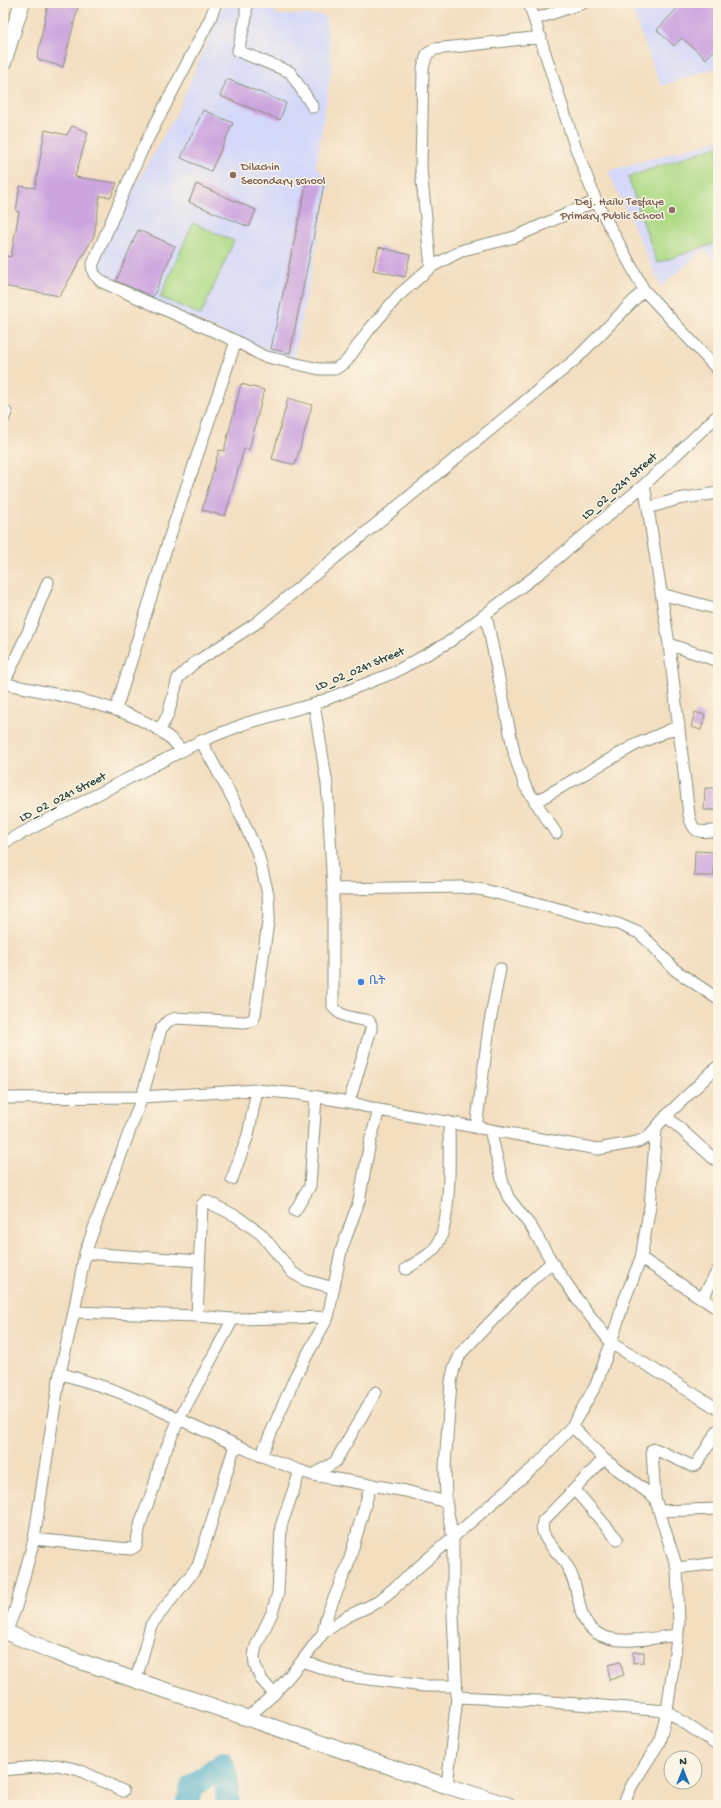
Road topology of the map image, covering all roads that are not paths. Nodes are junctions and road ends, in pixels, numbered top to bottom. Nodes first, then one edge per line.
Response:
1 (22, 3) edge
2 (216, 3) edge
3 (246, 3) edge
4 (529, 3) edge
5 (583, 3) edge
6 (535, 19) junction
7 (541, 37) junction
8 (3, 64) edge
9 (313, 107) dead end
10 (596, 201) junction
11 (431, 267) junction
12 (644, 290) junction
13 (236, 341) junction
14 (718, 370) edge
15 (718, 415) edge
16 (644, 485) junction
17 (718, 493) edge
18 (648, 508) junction
19 (48, 582) dead end
20 (661, 594) junction
21 (718, 609) edge
22 (486, 615) junction
23 (669, 644) junction
24 (718, 661) edge
25 (3, 683) edge
26 (314, 704) junction
27 (116, 709) junction
28 (679, 726) junction
29 (160, 729) junction
30 (201, 740) junction
31 (181, 750) junction
32 (535, 802) junction
33 (718, 831) edge
34 (556, 833) dead end
35 (3, 843) edge
36 (333, 890) junction
37 (500, 969) dead end
38 (718, 1000) edge
39 (718, 1066) edge
40 (258, 1090) junction
41 (142, 1097) junction
42 (316, 1097) junction
43 (3, 1098) edge
44 (349, 1102) junction
45 (379, 1110) junction
46 (666, 1116) junction
47 (449, 1122) junction
48 (476, 1128) junction
49 (656, 1129) junction
50 (490, 1130) junction
51 (714, 1159) dead end
52 (232, 1179) dead end
53 (295, 1211) dead end
54 (85, 1254) junction
55 (641, 1258) junction
56 (199, 1261) junction
57 (552, 1262) junction
58 (406, 1269) dead end
59 (718, 1270) edge
60 (334, 1288) junction
61 (702, 1299) junction
62 (715, 1307) dead end
63 (74, 1312) junction
64 (197, 1316) junction
65 (328, 1317) junction
66 (233, 1319) junction
67 (611, 1342) junction
68 (60, 1373) junction
69 (376, 1392) dead end
70 (718, 1409) edge
71 (179, 1419) junction
72 (572, 1426) junction
73 (718, 1430) edge
74 (235, 1446) junction
75 (261, 1456) junction
76 (604, 1459) junction
77 (300, 1471) junction
78 (312, 1475) junction
79 (371, 1484) junction
80 (575, 1490) junction
81 (656, 1498) junction
82 (446, 1502) junction
83 (718, 1509) edge
84 (660, 1510) junction
85 (34, 1539) junction
86 (453, 1539) junction
87 (617, 1539) dead end
88 (718, 1563) edge
89 (677, 1568) junction
90 (5, 1632) edge
91 (323, 1633) junction
92 (678, 1634) junction
93 (302, 1661) junction
94 (136, 1680) junction
95 (457, 1692) junction
96 (274, 1694) junction
97 (667, 1711) junction
98 (247, 1718) junction
99 (718, 1746) edge
100 (3, 1770) edge
101 (447, 1786) junction
102 (123, 1791) dead end
103 (483, 1801) edge
104 (508, 1805) edge
105 (623, 1805) edge

1 - 8 main road
2 - 13 street
3 - 9 street
4 - 6 street
5 - 6 street
6 - 7 street
7 - 10 street
7 - 11 street
10 - 11 street
10 - 12 street
11 - 13 street
12 - 14 street
12 - 29 street
13 - 27 street
15 - 16 street, LD_02_0241 Street
16 - 18 street
16 - 22 street, LD_02_0241 Street
17 - 18 street
18 - 20 street
19 - 25 street
20 - 21 street
20 - 23 street
22 - 26 street, LD_02_0241 Street
22 - 32 street
23 - 24 street
23 - 28 street
25 - 27 street
26 - 30 street, LD_02_0241 Street
26 - 36 street
27 - 29 street
28 - 32 street
28 - 33 street
29 - 31 street
30 - 31 street, LD_02_0241 Street
30 - 41 street
31 - 35 street, LD_02_0241 Street
32 - 34 street
36 - 38 street
36 - 44 street
37 - 48 street
39 - 46 street
40 - 41 street
40 - 42 street
40 - 52 street
41 - 43 street
41 - 54 street
42 - 44 street
42 - 53 street
44 - 45 street
45 - 47 street
45 - 60 street
46 - 49 street
46 - 51 street
47 - 48 street
47 - 58 street
48 - 50 street
49 - 50 street
49 - 55 street
50 - 57 street
54 - 56 street
54 - 63 street
55 - 61 street
55 - 67 street
56 - 60 street
56 - 64 street
57 - 67 street
57 - 82 street
59 - 61 street
60 - 65 street
61 - 62 street
63 - 64 street
63 - 68 street
64 - 66 street
65 - 66 street
65 - 75 street
66 - 71 street
67 - 70 street
67 - 72 street
68 - 71 street
68 - 85 street
69 - 78 street
71 - 74 street
71 - 85 street
72 - 76 street
72 - 86 street
73 - 81 street
74 - 75 street
74 - 94 street
75 - 77 street
76 - 80 street
76 - 81 street
77 - 78 street
77 - 96 street
78 - 79 street
79 - 82 street
79 - 91 street
80 - 87 street
80 - 92 street
81 - 84 street
82 - 86 street
83 - 84 street
84 - 89 street
85 - 90 street
86 - 91 street
86 - 95 street
88 - 89 street
89 - 92 street
90 - 94 main road
91 - 93 street
92 - 97 street
93 - 95 street
93 - 96 street
94 - 98 main road
95 - 97 street
95 - 101 street
96 - 98 street
97 - 99 street
97 - 105 street
98 - 101 main road
100 - 102 street
101 - 103 main road
103 - 104 main road

